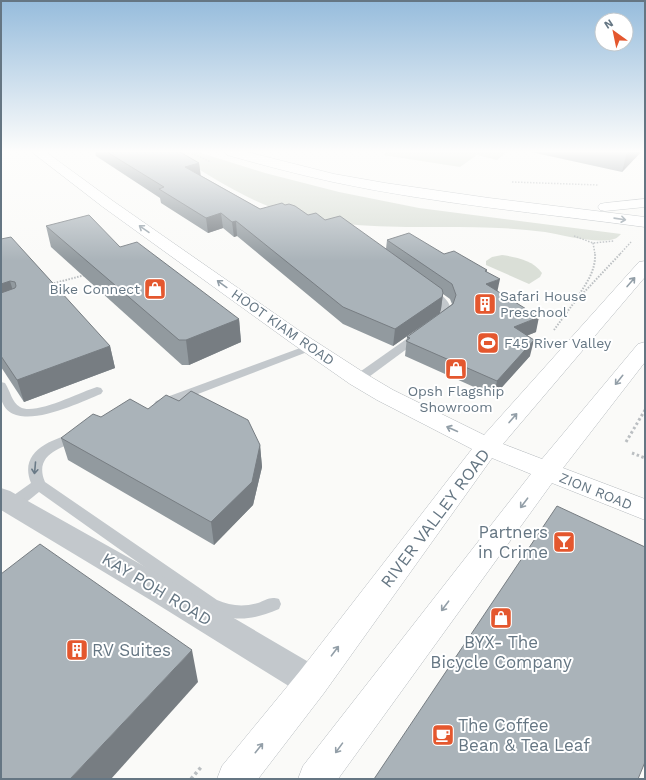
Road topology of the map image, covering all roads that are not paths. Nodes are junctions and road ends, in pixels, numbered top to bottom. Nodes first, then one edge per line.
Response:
1 (87, 188) edge
2 (392, 188) edge
3 (645, 203) edge
4 (526, 206) junction
5 (645, 222) edge
6 (645, 266) edge
7 (420, 284) edge
8 (311, 347) junction
9 (645, 348) edge
10 (358, 379) junction
11 (1, 386) edge
12 (97, 391) dead end
13 (149, 409) edge
14 (90, 431) edge
15 (487, 447) junction
16 (547, 471) junction
17 (39, 485) junction
18 (6, 501) edge
19 (645, 510) edge
20 (274, 604) dead end
21 (312, 682) junction
22 (235, 779) edge
23 (316, 779) edge

8 -> 1 main road, HOOT KIAM ROAD
2 - 4 main road
3 - 4 main road
4 -> 5 main road
15 -> 6 main road, RIVER VALLEY ROAD
7 - 10 lane
8 - 10 main road, HOOT KIAM ROAD
8 - 13 lane
9 -> 16 main road
15 -> 10 main road, HOOT KIAM ROAD
11 - 12 lane
14 -> 17 lane
15 - 16 main road, HOOT KIAM ROAD
21 -> 15 main road, RIVER VALLEY ROAD
16 - 19 main road, ZION ROAD
16 -> 23 main road
17 - 18 lane
17 - 20 lane
18 - 21 street, KAY POH ROAD
22 -> 21 main road, RIVER VALLEY ROAD

